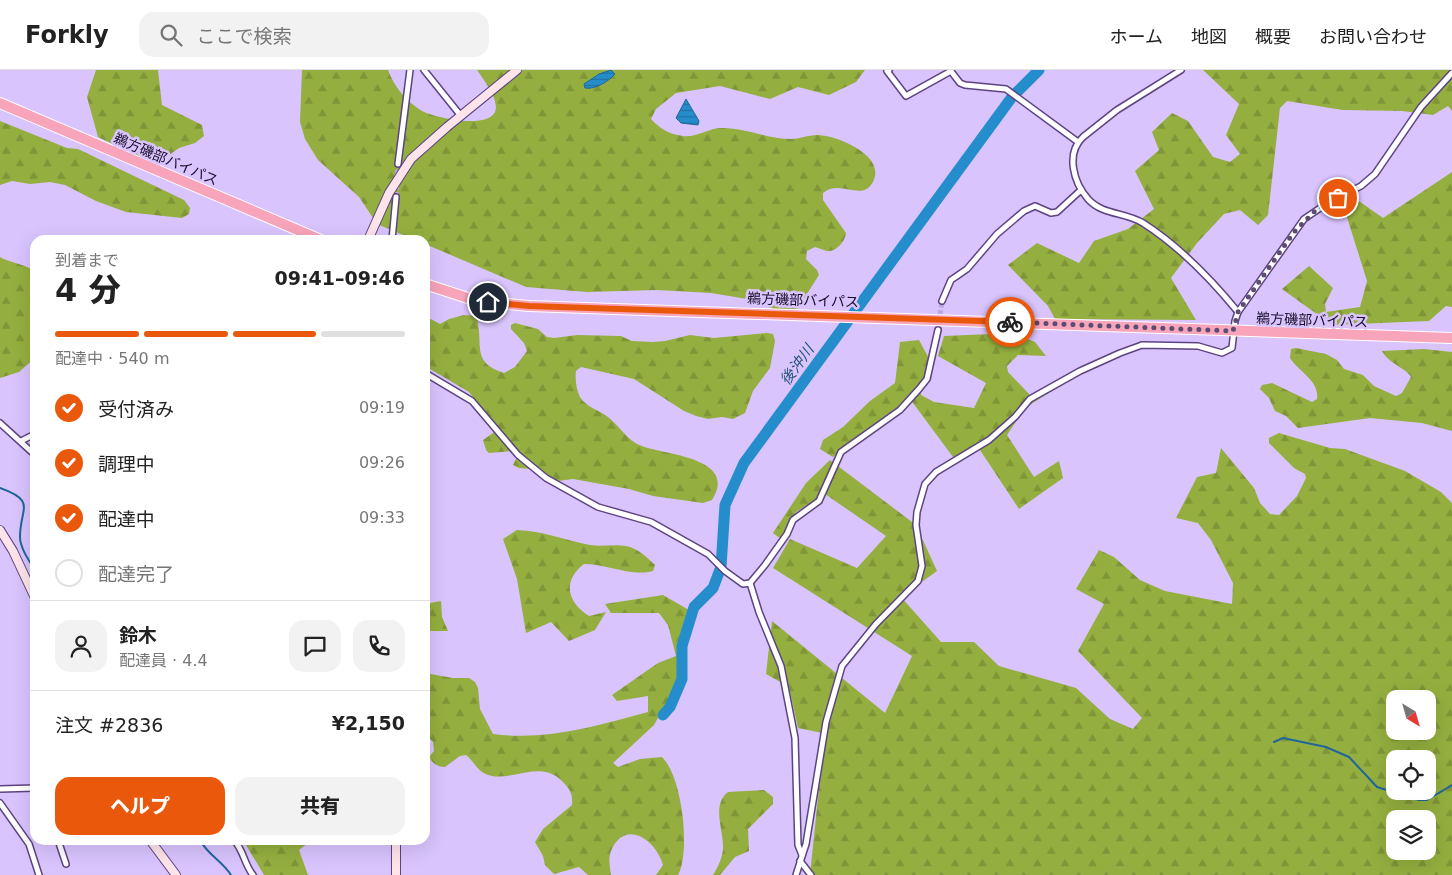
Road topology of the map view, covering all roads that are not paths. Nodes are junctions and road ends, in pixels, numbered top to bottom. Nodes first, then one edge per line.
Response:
1 (410, 70) edge
2 (424, 70) edge
3 (517, 70) edge
4 (889, 70) edge
5 (1181, 70) edge
6 (951, 71) edge
7 (1452, 73) edge
8 (0, 102) edge
9 (461, 116) junction
10 (1078, 142) junction
11 (398, 164) tunnel mouth
12 (1081, 190) junction
13 (396, 197) tunnel mouth
14 (309, 235) edge
15 (370, 235) edge
16 (392, 235) edge
17 (430, 286) edge
18 (942, 302) tunnel mouth
19 (1238, 312) junction
20 (938, 330) tunnel mouth
21 (1233, 331) junction
22 (1452, 338) edge
23 (430, 378) edge
24 (0, 423) edge
25 (30, 436) edge
26 (21, 441) junction
27 (30, 450) edge
28 (0, 530) edge
29 (750, 583) junction
30 (30, 587) edge
31 (30, 788) edge
32 (0, 789) edge
33 (0, 803) edge
34 (60, 845) edge
35 (154, 845) edge
36 (238, 845) edge
37 (396, 845) edge
38 (802, 855) junction
39 (800, 861) junction
40 (66, 864) dead end
41 (39, 875) edge
42 (176, 875) edge
43 (253, 875) edge
44 (396, 875) edge
45 (796, 875) edge
46 (811, 875) edge

1 - 11 street
2 - 9 street
3 - 9 street
4 - 6 street
5 - 10 street
6 - 10 street
7 - 19 street
8 - 14 highway, 鵜方磯部バイパス
9 - 15 street
10 - 12 street
12 - 18 street
12 - 19 street
13 - 16 street
17 - 21 highway, 鵜方磯部バイパス
19 - 21 street
20 - 29 street
21 - 22 highway, 鵜方磯部バイパス
21 - 38 street
23 - 29 street
24 - 26 street
25 - 26 street
26 - 27 street
28 - 30 street
29 - 38 street
31 - 32 street
33 - 41 street
34 - 40 street
35 - 42 street
36 - 43 street
37 - 44 street
38 - 39 street
39 - 45 street
39 - 46 street

